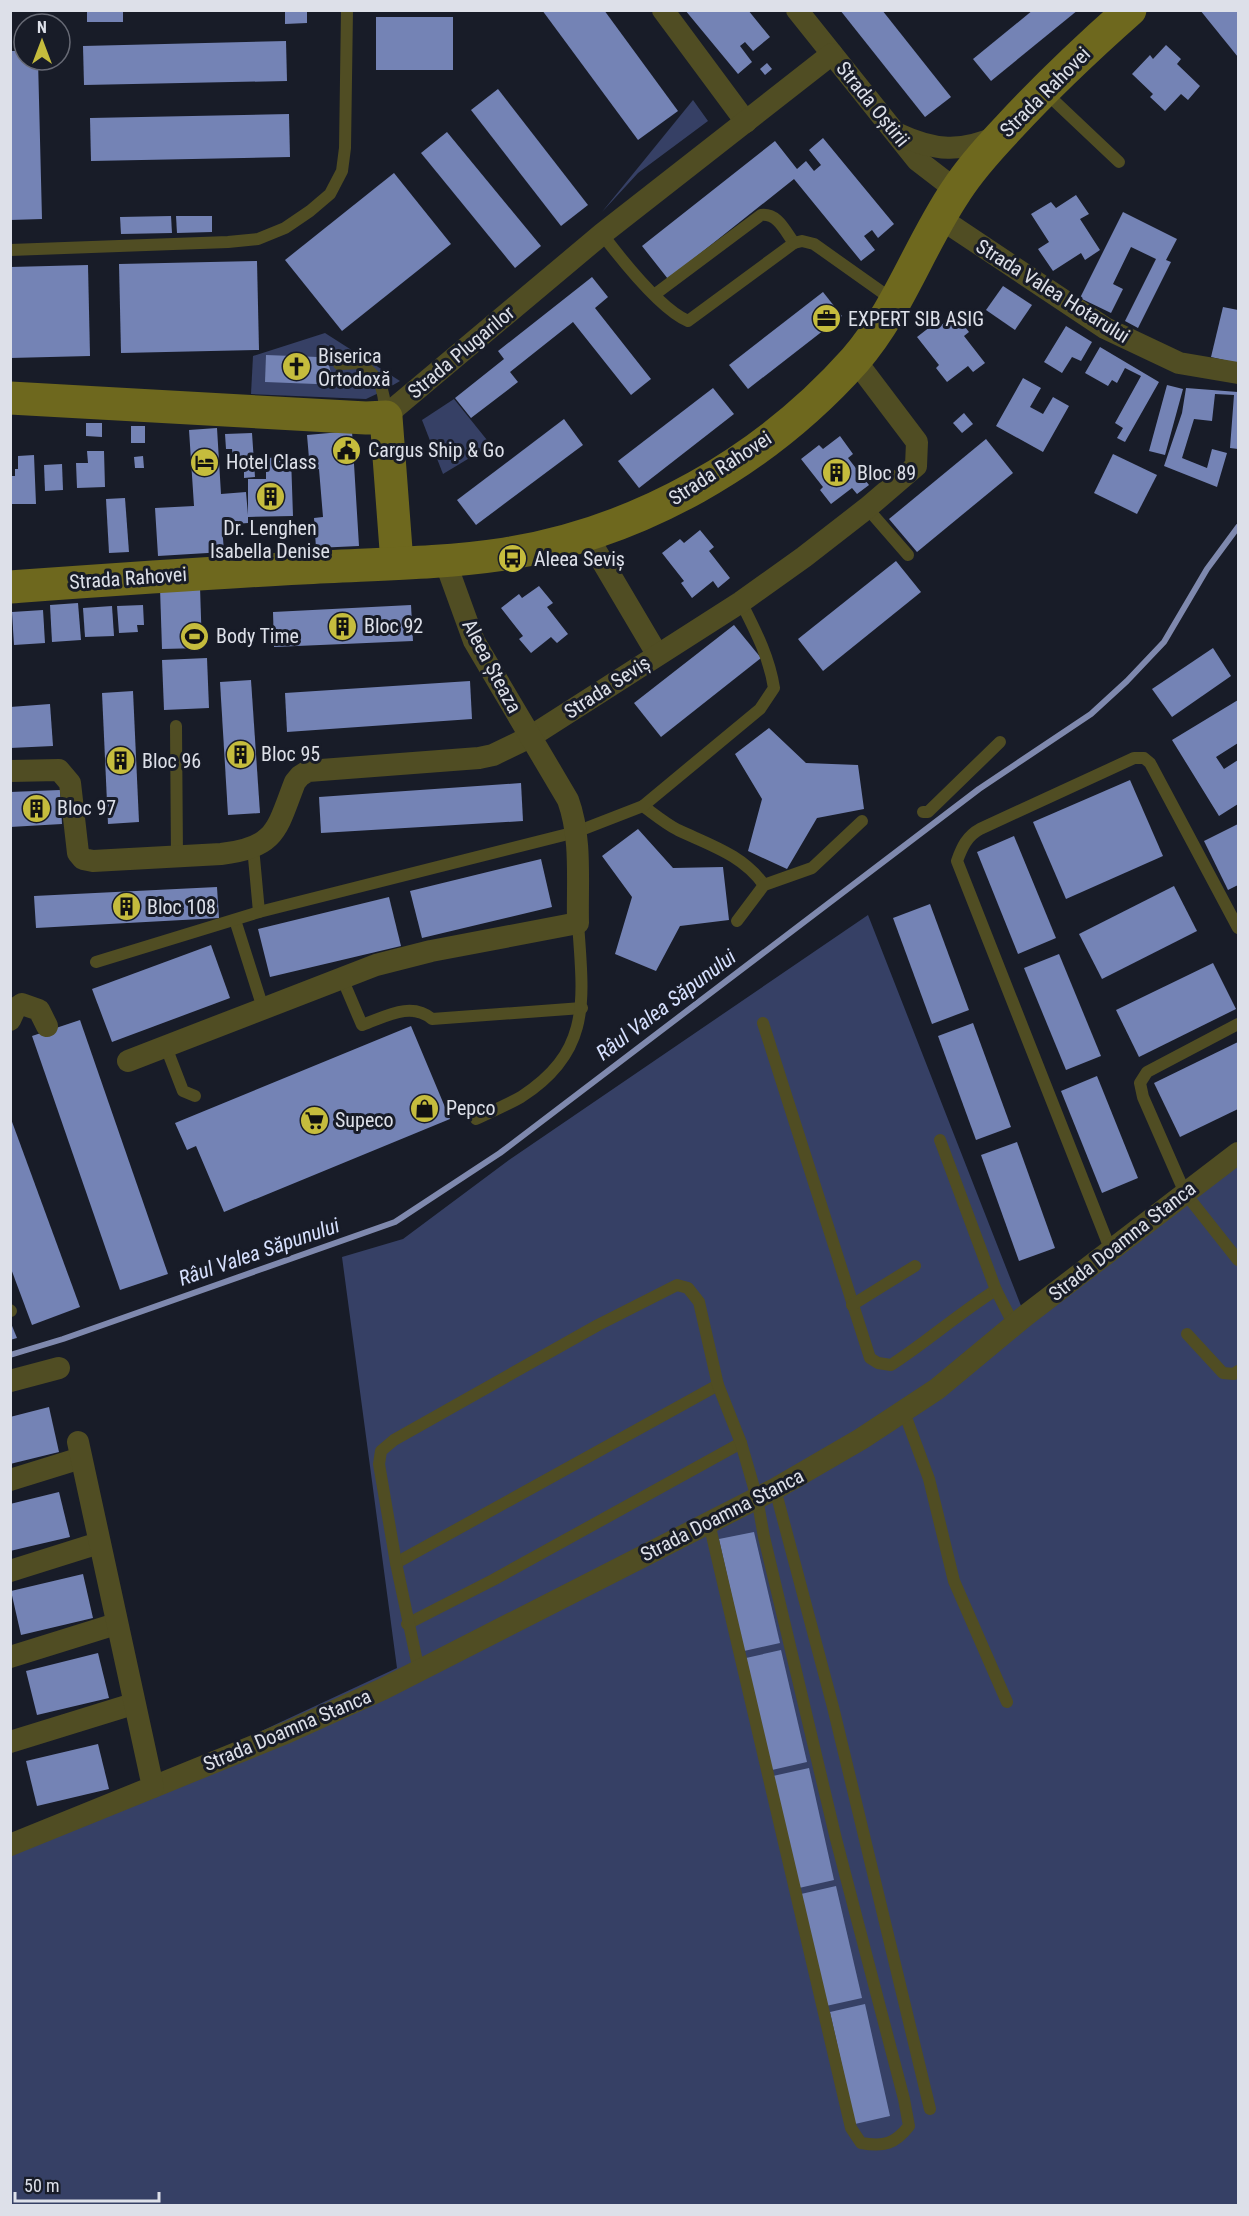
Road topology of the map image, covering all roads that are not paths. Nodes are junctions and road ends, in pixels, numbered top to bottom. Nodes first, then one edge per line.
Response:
1 (347, 10) edge
2 (663, 10) edge
3 (797, 10) edge
4 (1117, 15) edge
5 (832, 54) junction
6 (1043, 90) junction
7 (746, 122) junction
8 (895, 133) junction
9 (1002, 134) junction
10 (1119, 162) dead end
11 (956, 190) junction
12 (940, 218) junction
13 (602, 234) junction
14 (794, 243) junction
15 (10, 250) edge
16 (654, 295) junction
17 (896, 303) junction
18 (855, 360) junction
19 (339, 364) dead end
20 (1239, 374) edge
21 (10, 398) edge
22 (386, 417) junction
23 (867, 508) junction
24 (586, 534) junction
25 (908, 555) dead end
26 (445, 561) junction
27 (397, 563) junction
28 (10, 587) edge
29 (741, 602) junction
30 (657, 654) junction
31 (176, 726) dead end
32 (530, 737) junction
33 (1000, 742) dead end
34 (10, 771) edge
35 (643, 806) junction
36 (923, 812) dead end
37 (862, 821) dead end
38 (576, 832) junction
39 (253, 847) junction
40 (177, 856) junction
41 (764, 885) junction
42 (260, 912) junction
43 (235, 920) junction
44 (737, 921) dead end
45 (578, 922) junction
46 (1239, 928) edge
47 (96, 962) dead end
48 (342, 978) junction
49 (264, 1008) junction
50 (582, 1008) junction
51 (10, 1020) edge
52 (763, 1023) dead end
53 (1239, 1024) edge
54 (47, 1026) dead end
55 (166, 1047) junction
56 (128, 1061) dead end
57 (195, 1096) dead end
58 (476, 1119) dead end
59 (940, 1140) dead end
60 (1239, 1153) edge
61 (1185, 1193) junction
62 (1111, 1251) junction
63 (1239, 1260) edge
64 (915, 1266) dead end
65 (996, 1290) junction
66 (852, 1305) junction
67 (1014, 1325) junction
68 (1187, 1334) dead end
69 (59, 1368) dead end
70 (1239, 1371) edge
71 (10, 1381) edge
72 (718, 1385) junction
73 (904, 1412) junction
74 (741, 1443) junction
75 (10, 1480) edge
76 (766, 1494) junction
77 (709, 1523) junction
78 (99, 1543) junction
79 (396, 1563) junction
80 (10, 1570) edge
81 (116, 1624) junction
82 (407, 1624) junction
83 (10, 1657) edge
84 (419, 1671) junction
85 (1007, 1702) dead end
86 (133, 1704) junction
87 (10, 1742) edge
88 (153, 1787) junction
89 (10, 1845) edge
90 (930, 2109) dead end

1 - 15 lane
2 - 7 street
3 - 5 street, Strada Oștirii
4 - 6 street, Strada Rahovei
5 - 7 street, Strada Plugarilor
5 - 8 street, Strada Oștirii
6 - 9 street, Strada Rahovei
6 - 10 lane
7 - 13 street, Strada Plugarilor
8 - 9 street
8 - 11 street, Strada Oștirii
9 - 11 street, Strada Rahovei
11 - 12 street, Strada Rahovei
12 - 17 street, Strada Rahovei
12 - 20 street, Strada Valea Hotarului
13 - 16 lane
13 - 22 street, Strada Plugarilor
14 - 16 lane
14 - 16 lane
14 - 17 lane
17 - 18 street, Strada Rahovei
18 - 23 street
18 - 24 street, Strada Rahovei
19 - 22 lane
21 - 22 street
22 - 27 street
23 - 25 lane
23 - 29 street
24 - 26 street, Strada Rahovei
24 - 30 street, Strada Seviș
26 - 27 street, Strada Rahovei
26 - 32 street, Aleea Șteaza
27 - 28 street, Strada Rahovei
29 - 30 street
29 - 35 lane
30 - 32 street, Strada Seviș
31 - 40 lane
32 - 38 street
32 - 39 street
33 - 36 lane
34 - 40 street
35 - 38 lane
35 - 41 lane
37 - 41 lane
38 - 42 lane
38 - 45 street
39 - 40 street
39 - 42 lane
41 - 44 lane
42 - 43 lane
43 - 47 lane
43 - 49 lane
45 - 48 street
45 - 50 lane
46 - 62 lane
48 - 49 street
48 - 50 lane
49 - 55 street
50 - 58 lane
51 - 54 street
52 - 66 lane
53 - 61 lane
55 - 56 street
55 - 57 lane
59 - 65 lane
60 - 61 street, Strada Doamna Stanca
61 - 62 street, Strada Doamna Stanca
61 - 63 lane
62 - 67 street, Strada Doamna Stanca
64 - 66 lane
65 - 66 lane
65 - 67 lane
67 - 73 street, Strada Doamna Stanca
68 - 70 lane
69 - 71 street
72 - 74 lane
72 - 79 lane
72 - 79 lane
73 - 76 street, Strada Doamna Stanca
73 - 85 lane
74 - 76 lane
74 - 82 lane
75 - 78 street
76 - 77 street, Strada Doamna Stanca
76 - 77 lane
76 - 90 lane
77 - 84 street, Strada Doamna Stanca
78 - 80 street
78 - 81 street
79 - 82 lane
81 - 83 street
81 - 86 street
82 - 84 lane
84 - 88 street, Strada Doamna Stanca
86 - 87 street
86 - 88 street
88 - 89 street, Strada Doamna Stanca

